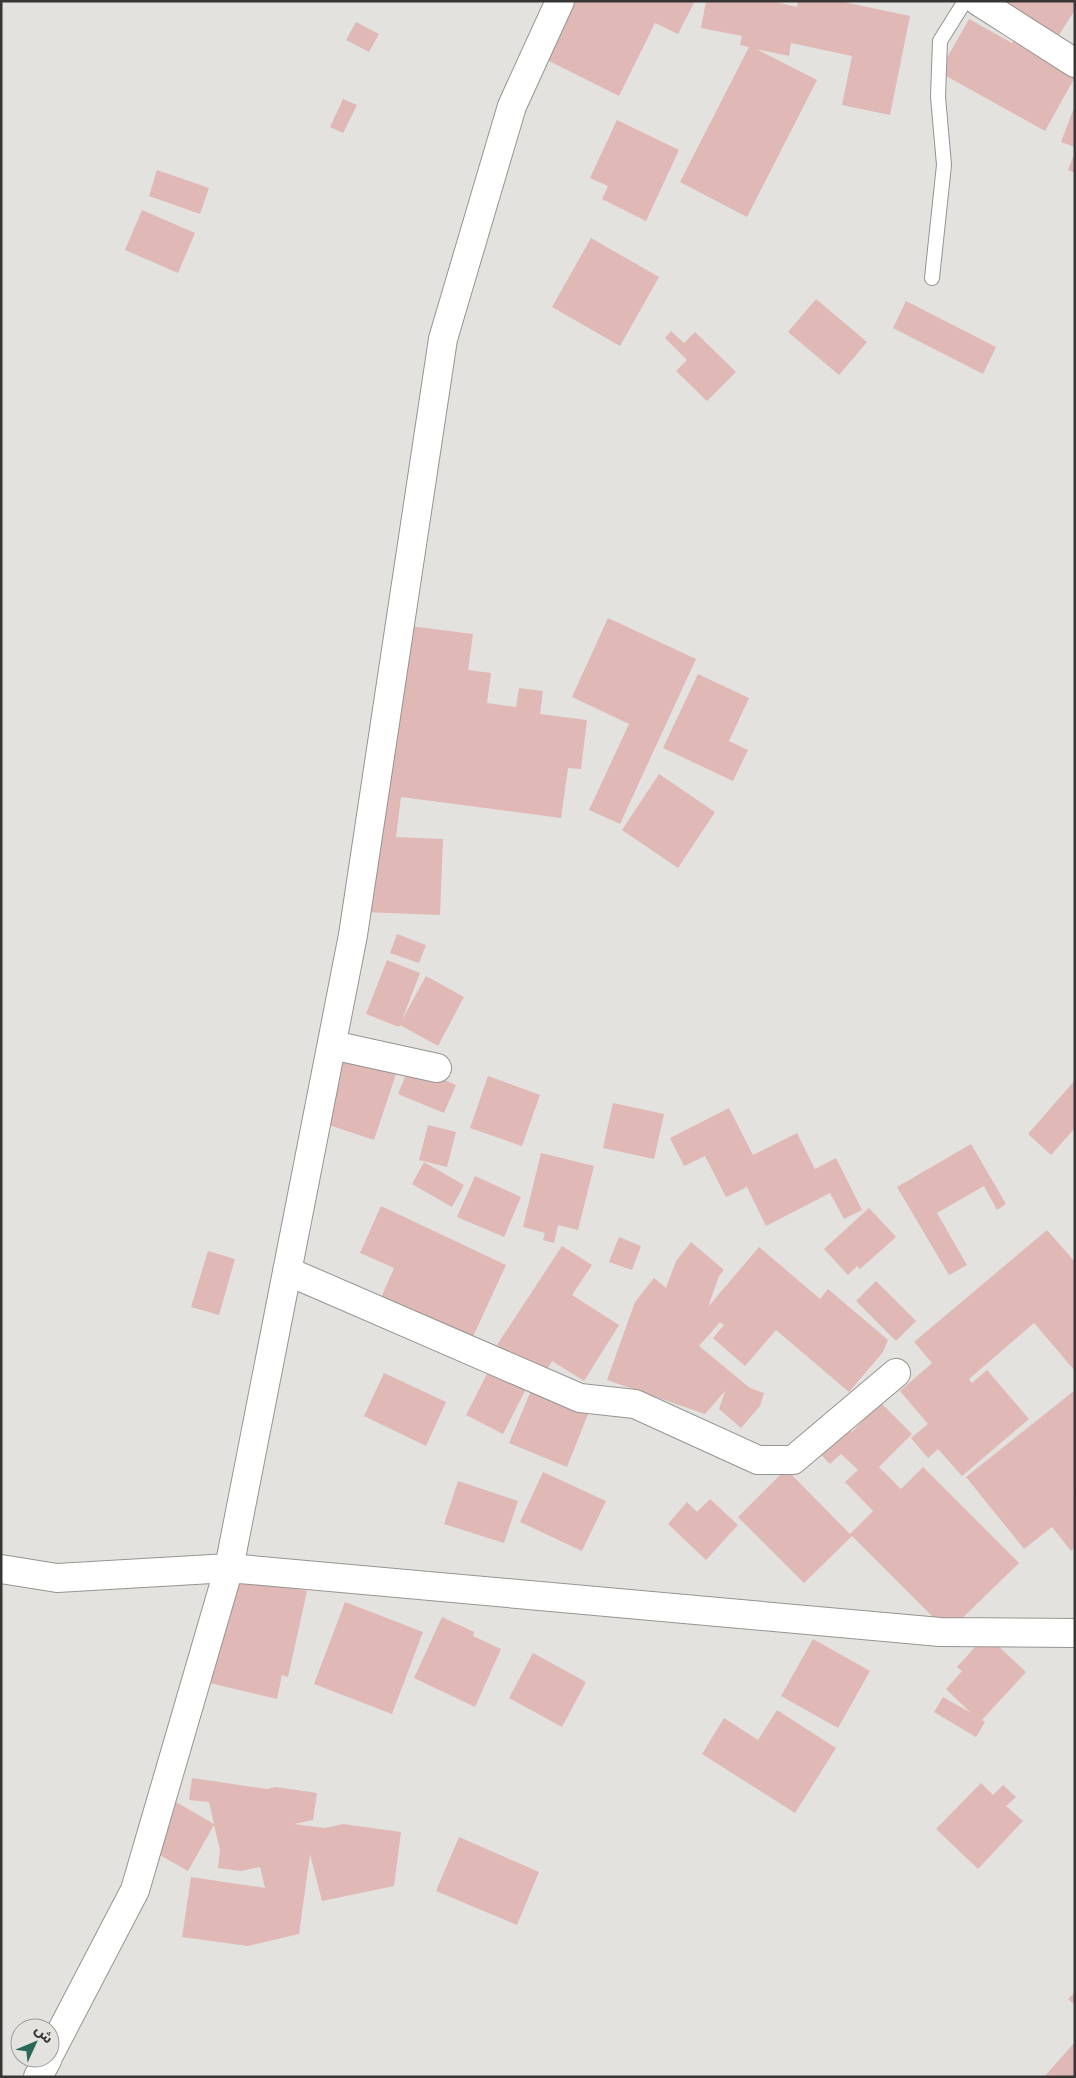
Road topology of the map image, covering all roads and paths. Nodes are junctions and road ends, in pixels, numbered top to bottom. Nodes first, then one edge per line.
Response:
1 (560, 1) edge
2 (965, 1) edge
3 (978, 1) edge
4 (1075, 63) edge
5 (932, 278) dead end
6 (332, 1045) junction
7 (437, 1068) dead end
8 (287, 1271) junction
9 (896, 1373) dead end
10 (229, 1568) junction
11 (1, 1569) edge
12 (1075, 1633) edge
13 (60, 2035) edge

1 - 6 street
2 - 5 lane
3 - 4 street
6 - 7 street
6 - 8 street
8 - 9 street
8 - 10 street
10 - 11 street
10 - 12 street
10 - 13 street

